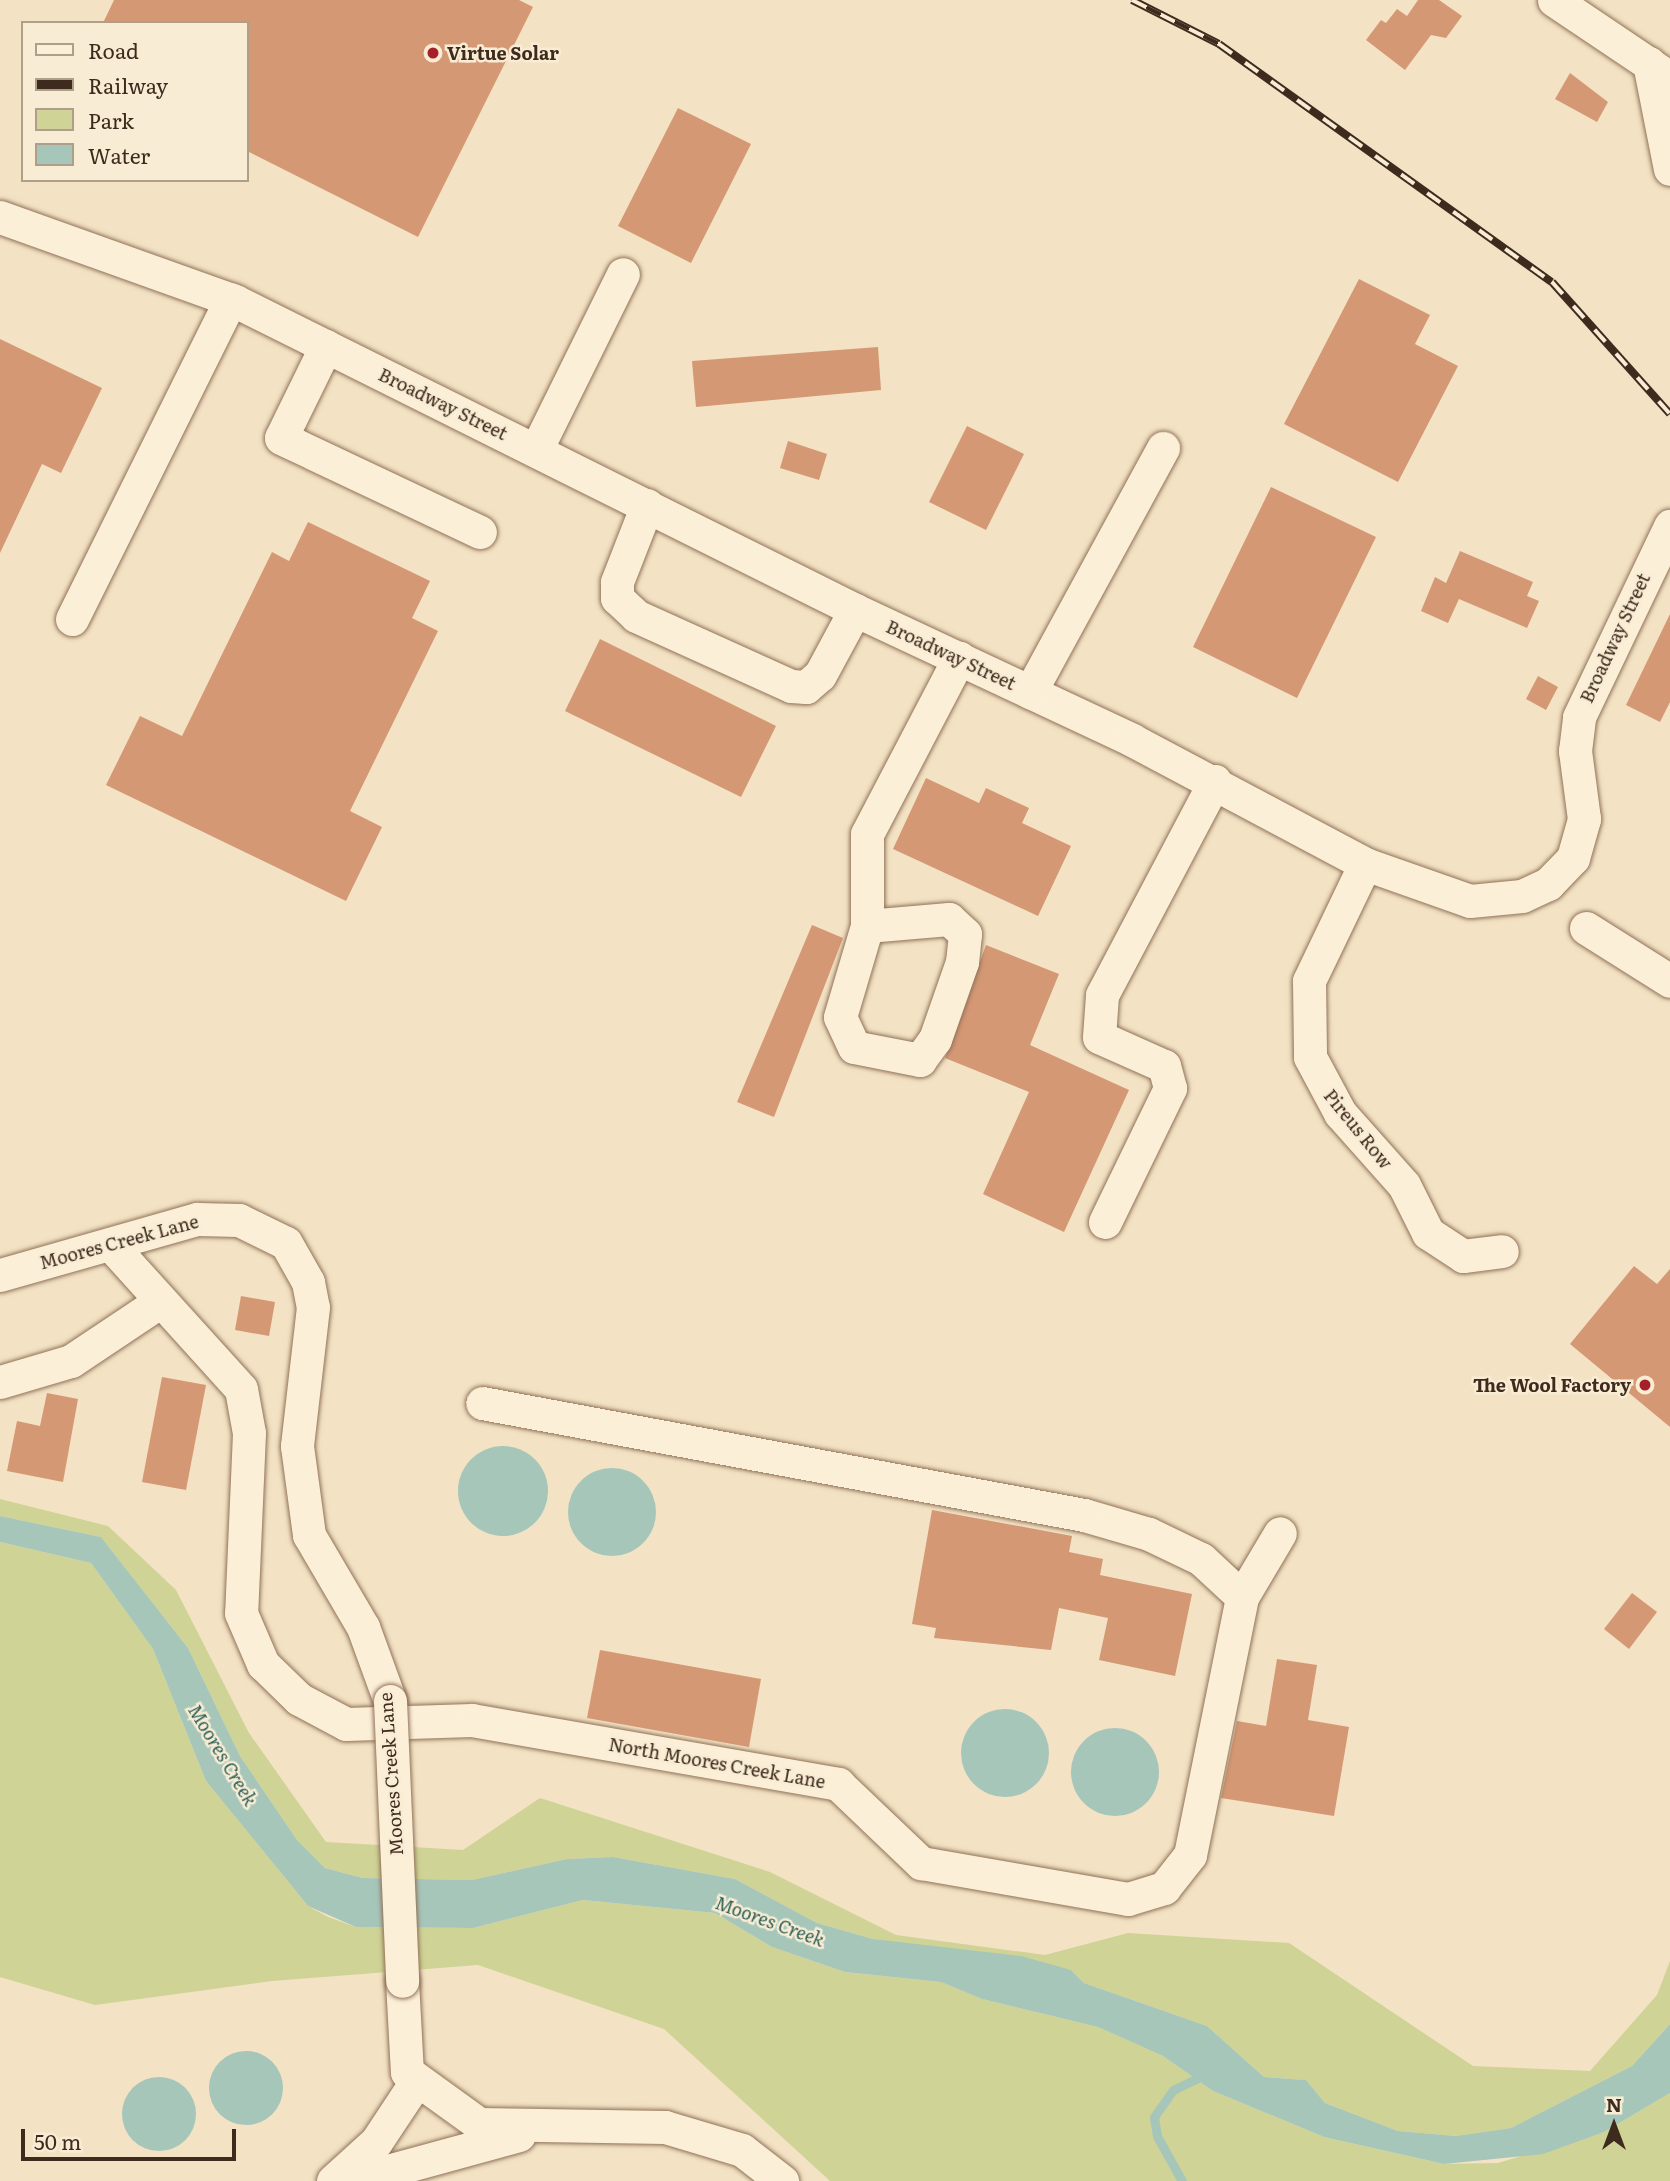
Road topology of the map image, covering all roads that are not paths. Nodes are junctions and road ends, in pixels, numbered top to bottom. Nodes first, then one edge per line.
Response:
1 (1555, 0) edge
2 (1660, 70) edge
3 (1670, 169) edge
4 (0, 217) edge
5 (622, 274) dead end
6 (231, 299) junction
7 (326, 346) junction
8 (1163, 447) dead end
9 (536, 450) junction
10 (647, 505) junction
11 (480, 532) dead end
12 (1665, 549) edge
13 (855, 610) junction
14 (72, 619) dead end
15 (959, 658) junction
16 (1030, 692) junction
17 (1215, 781) junction
18 (1365, 864) junction
19 (867, 926) junction
20 (1586, 928) dead end
21 (1670, 981) edge
22 (1105, 1223) dead end
23 (110, 1244) junction
24 (1502, 1251) dead end
25 (0, 1275) edge
26 (161, 1301) junction
27 (0, 1382) edge
28 (482, 1403) dead end
29 (1280, 1533) dead end
30 (1242, 1597) junction
31 (415, 2083) junction
32 (538, 2130) junction
33 (333, 2181) edge
34 (351, 2181) edge
35 (782, 2181) edge

1 - 2 street
2 - 3 street
4 - 6 street, Broadway Street
5 - 9 street
6 - 7 street, Broadway Street
6 - 14 street
7 - 9 street, Broadway Street
7 - 11 street
8 - 16 street
9 - 10 street, Broadway Street
10 - 13 street, Broadway Street
10 - 13 street
12 - 18 street, Broadway Street
13 - 15 street, Broadway Street
15 - 16 street, Broadway Street
15 - 19 street
16 - 17 street, Broadway Street
17 - 18 street, Broadway Street
17 - 22 street
18 - 24 street, Pireus Row
19 - 19 street
20 - 21 street
23 - 25 street, Moores Creek Lane
23 - 26 street, North Moores Creek Lane
23 - 31 street, Moores Creek Lane, bridge
26 - 27 street
26 - 30 street, North Moores Creek Lane
28 - 30 street
29 - 30 street, North Moores Creek Lane
31 - 32 street
31 - 33 street
32 - 34 street
32 - 35 street

